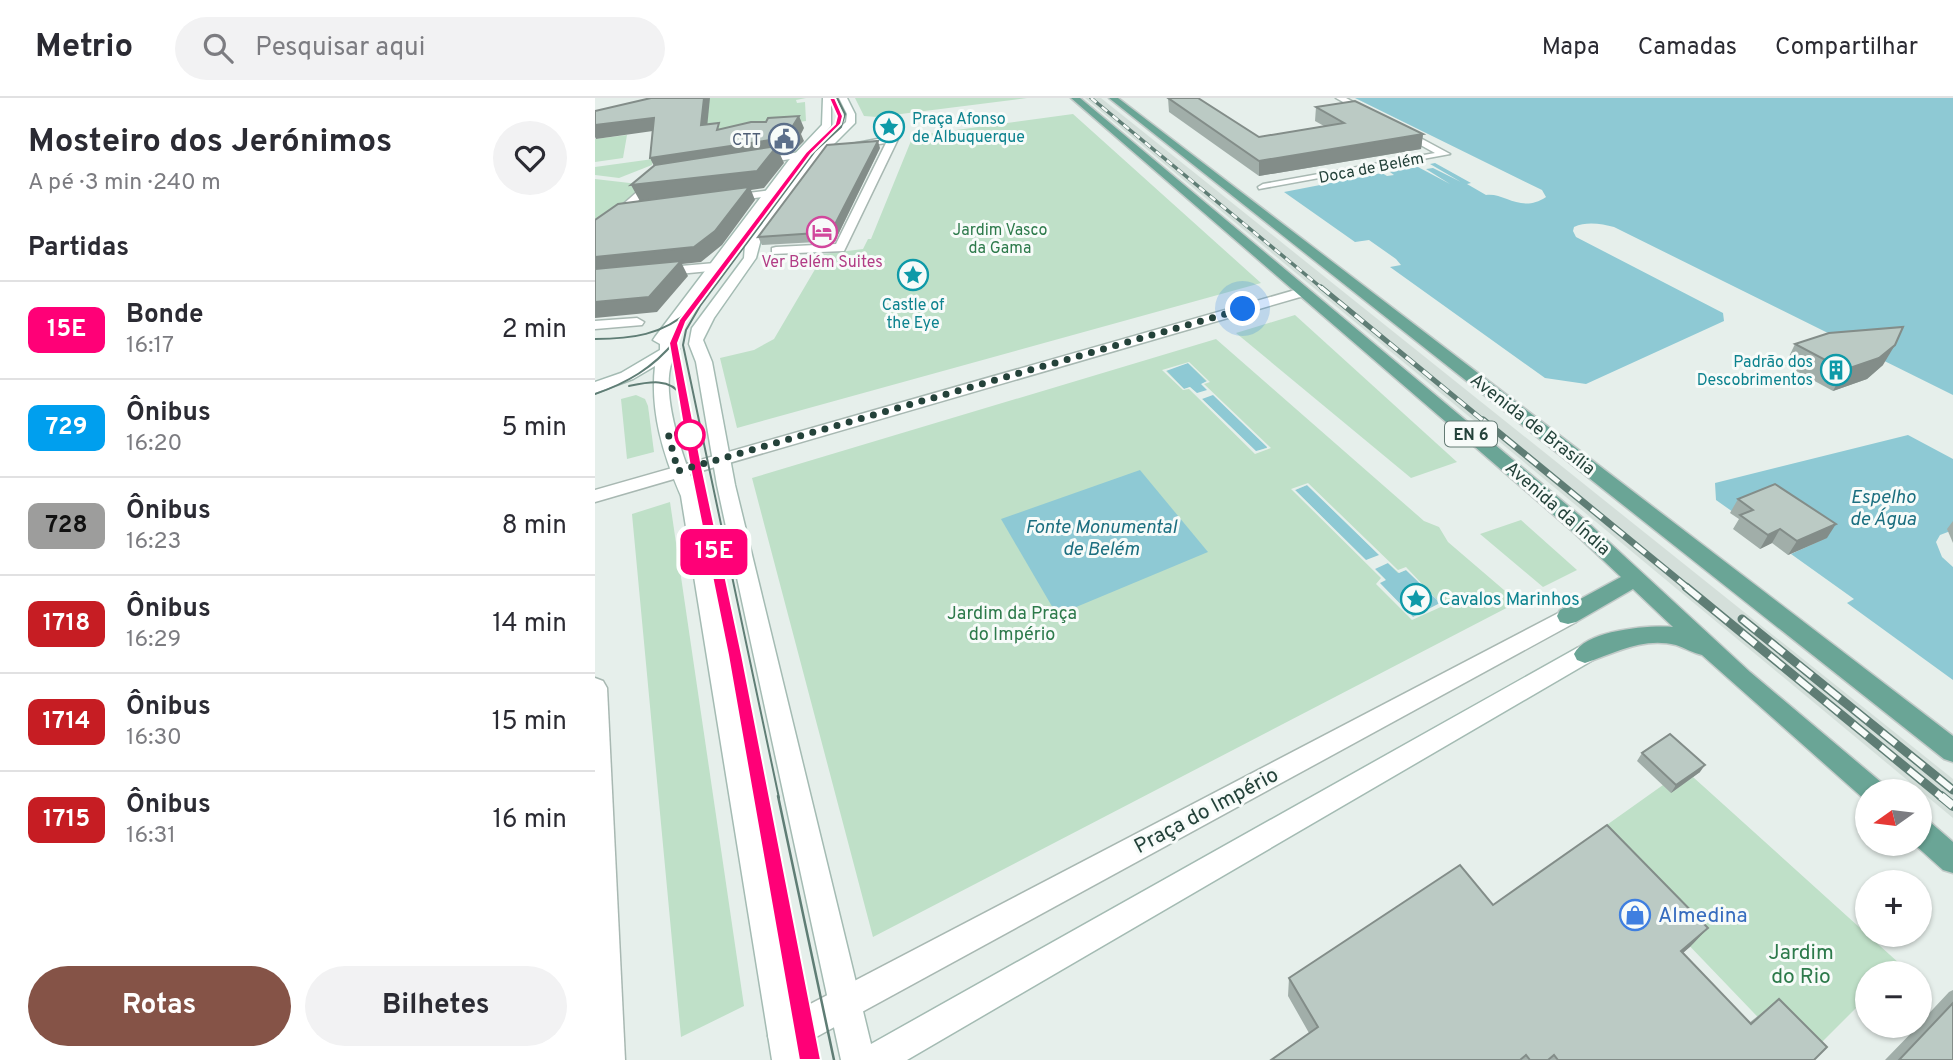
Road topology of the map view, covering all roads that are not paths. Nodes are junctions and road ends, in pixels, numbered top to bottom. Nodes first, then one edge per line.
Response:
1 (827, 98) edge
2 (843, 98) edge
3 (1075, 98) edge
4 (1113, 98) edge
5 (1341, 98) edge
6 (828, 146) junction
7 (803, 151) junction
8 (736, 164) edge
9 (673, 174) edge
10 (1263, 187) dead end
11 (772, 193) junction
12 (713, 200) edge
13 (646, 209) edge
14 (619, 212) junction
15 (595, 235) edge
16 (776, 251) dead end
17 (715, 267) junction
18 (648, 273) edge
19 (1303, 292) junction
20 (707, 318) junction
21 (637, 322) dead end
22 (595, 325) edge
23 (668, 329) junction
24 (667, 352) junction
25 (701, 356) junction
26 (624, 366) junction
27 (595, 377) edge
28 (595, 389) edge
29 (662, 396) junction
30 (712, 461) junction
31 (678, 471) junction
32 (595, 496) edge
33 (1637, 578) junction
34 (1567, 616) joint
35 (1585, 654) joint
36 (1742, 679) junction
37 (595, 688) edge
38 (1953, 751) edge
39 (1859, 779) edge
40 (1932, 842) edge
41 (1953, 860) edge
42 (844, 1003) junction
43 (786, 1048) edge
44 (608, 1060) edge
45 (858, 1060) edge
46 (874, 1060) edge

1 - 7 street
2 - 6 street
3 - 19 main road, Avenida da Índia / EN 6
4 - 38 main road, Avenida de Brasília
5 - 10 street, Doca de Belém
6 - 16 street
6 - 20 street
7 - 8 street
7 - 11 street
9 - 14 street
11 - 12 street
11 - 17 street
13 - 14 street
14 - 15 street
17 - 18 street
17 - 23 street
19 - 30 street
19 - 33 main road, Avenida da Índia / EN 6
20 - 24 street
20 - 25 street
21 - 22 street
23 - 24 street, Praça do Império
23 - 26 street
24 - 25 street
24 - 26 street
24 - 28 street
24 - 29 street, Praça do Império
25 - 30 street
26 - 27 street
28 - 29 street
29 - 31 street, Praça do Império
30 - 31 street
30 - 42 street
31 - 32 street
31 - 43 street, Praça do Império
33 - 34 main road
33 - 36 main road, Avenida da Índia / EN 6
34 - 42 street, Praça do Império
35 - 36 main road
35 - 46 street
36 - 39 main road, Avenida da Índia / EN 6
37 - 44 street
40 - 41 main road
42 - 43 street, Praça do Império
42 - 45 street

